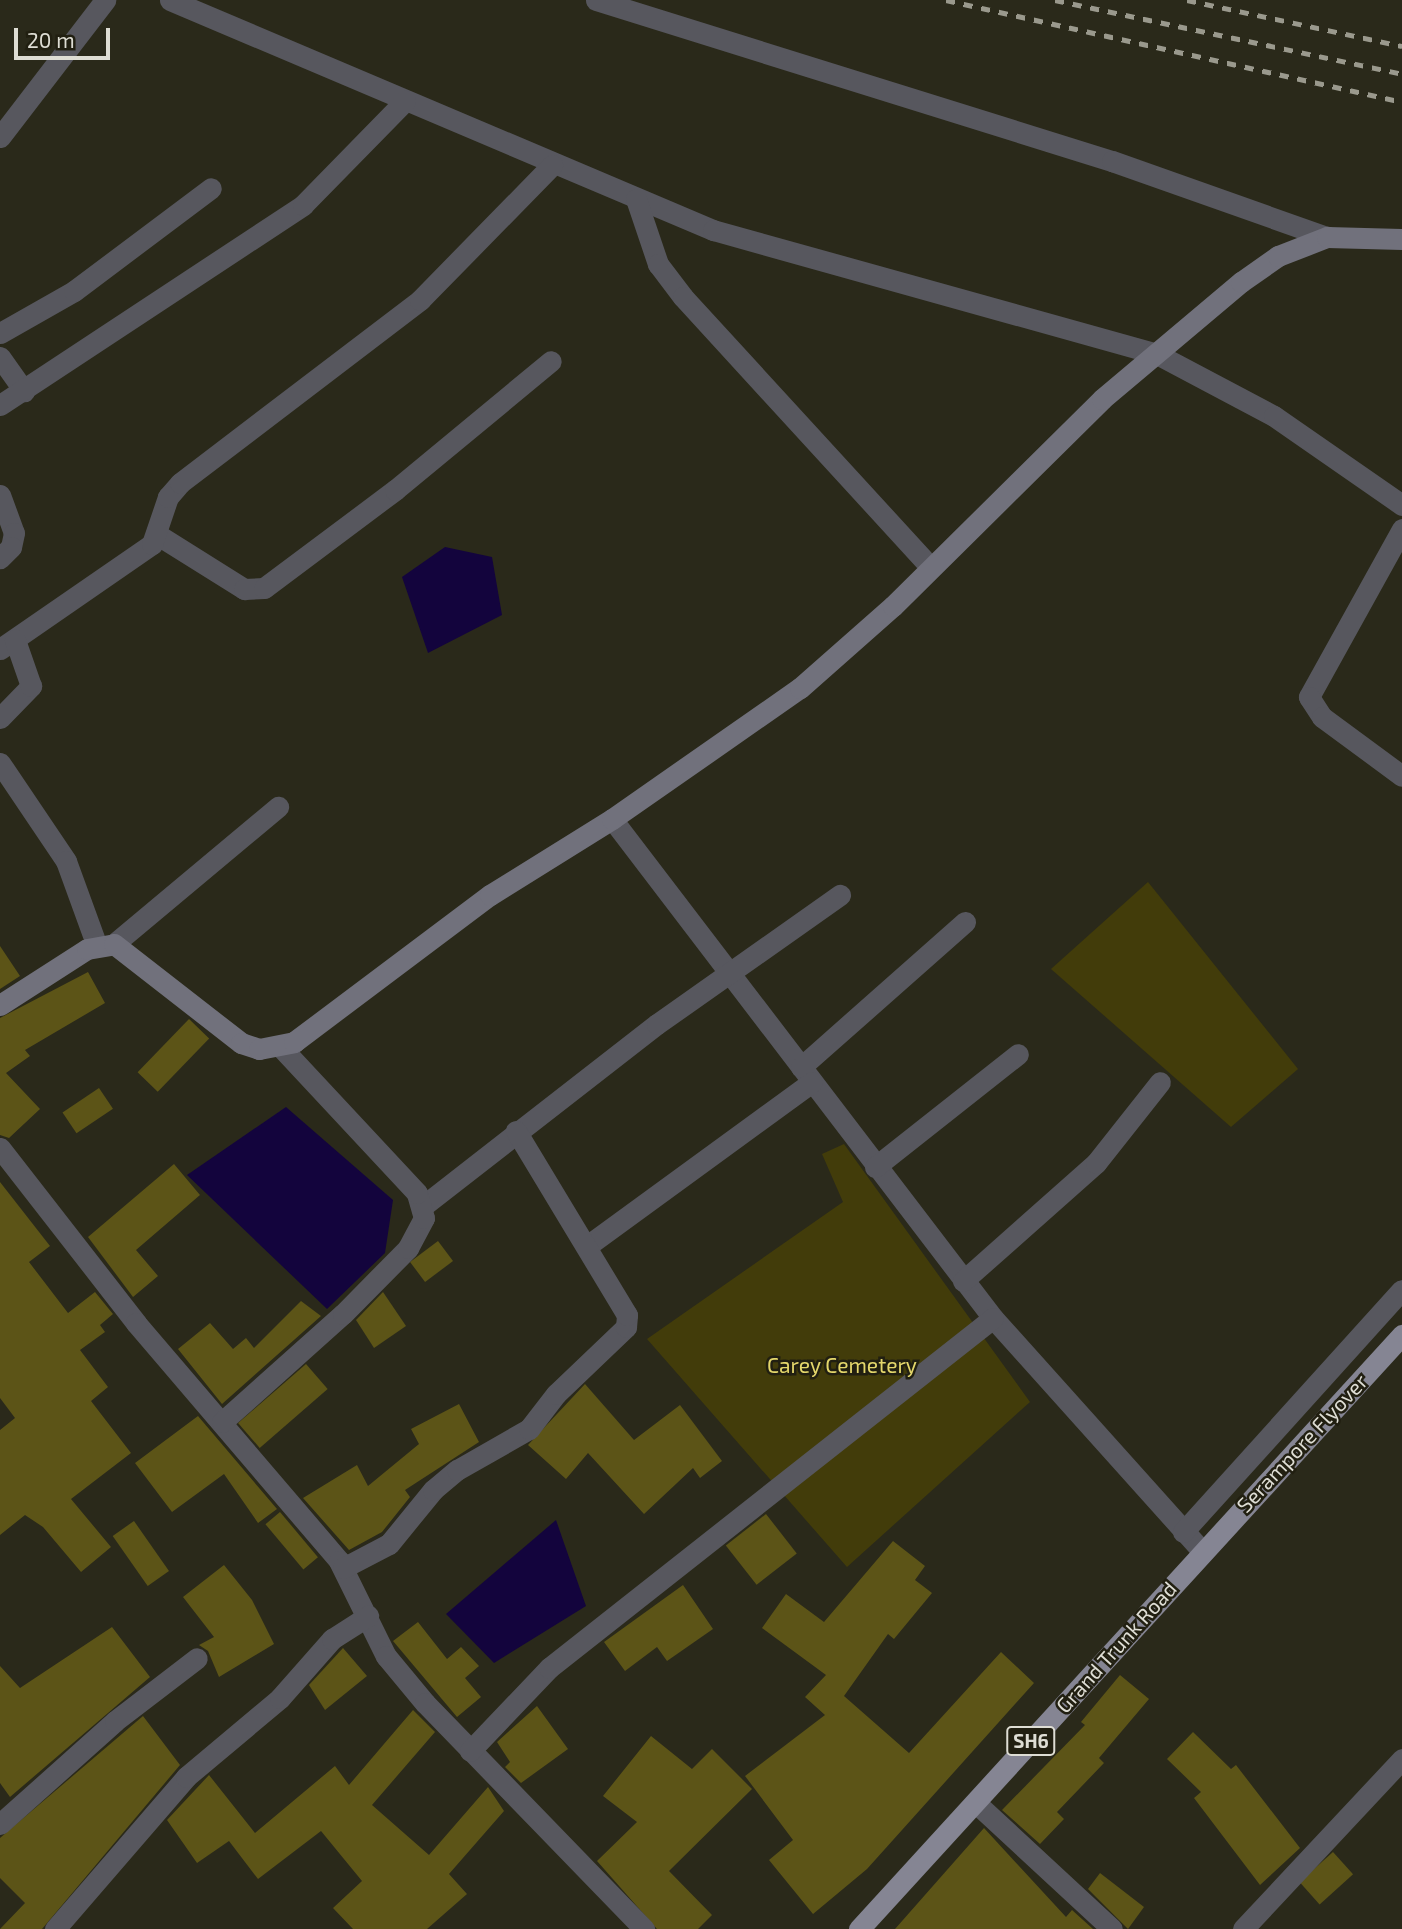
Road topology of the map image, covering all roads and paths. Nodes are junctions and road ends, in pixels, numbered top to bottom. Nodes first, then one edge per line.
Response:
1 (105, 0) edge
2 (170, 0) edge
3 (596, 0) edge
4 (405, 101) junction
5 (0, 137) edge
6 (552, 164) junction
7 (211, 188) dead end
8 (636, 199) junction
9 (1327, 237) junction
10 (1402, 239) edge
11 (0, 333) edge
12 (1156, 353) junction
13 (0, 357) edge
14 (551, 361) dead end
15 (24, 391) junction
16 (0, 405) edge
17 (0, 495) edge
18 (1402, 505) edge
19 (1402, 529) edge
20 (158, 535) junction
21 (0, 558) edge
22 (930, 567) junction
23 (7, 644) edge
24 (0, 718) edge
25 (0, 763) edge
26 (1402, 776) edge
27 (278, 807) dead end
28 (612, 819) junction
29 (839, 895) dead end
30 (965, 922) dead end
31 (106, 945) junction
32 (729, 973) junction
33 (0, 1005) edge
34 (280, 1046) junction
35 (1018, 1054) dead end
36 (807, 1074) junction
37 (1160, 1082) dead end
38 (516, 1131) junction
39 (0, 1148) edge
40 (875, 1167) junction
41 (424, 1206) junction
42 (587, 1246) junction
43 (963, 1280) junction
44 (1402, 1290) edge
45 (993, 1318) junction
46 (1402, 1335) edge
47 (222, 1422) junction
48 (1183, 1532) junction
49 (1202, 1551) junction
50 (343, 1568) junction
51 (368, 1616) junction
52 (197, 1658) dead end
53 (470, 1751) junction
54 (1402, 1761) edge
55 (976, 1803) junction
56 (0, 1824) edge
57 (55, 1929) edge
58 (645, 1929) edge
59 (859, 1929) edge
60 (1112, 1929) edge
61 (1243, 1929) edge

1 - 5 street
2 - 4 street
3 - 9 street
4 - 6 street
4 - 15 street
6 - 8 street
6 - 20 street
7 - 11 street
8 - 12 street
8 - 22 street
9 - 10 street
9 - 12 street
12 - 18 street
12 - 22 street
13 - 15 street
14 - 20 street
15 - 16 street
17 - 21 street
19 - 26 street
20 - 23 street
22 - 28 street
23 - 24 street
25 - 31 street
27 - 31 street
28 - 32 street
28 - 34 street
29 - 32 street
30 - 36 street
31 - 33 street
31 - 34 street
32 - 36 street
32 - 38 street
34 - 41 street
35 - 40 street
36 - 40 street
36 - 42 street
37 - 43 street
38 - 41 street
38 - 42 street
39 - 47 street
40 - 43 street
41 - 47 street
42 - 50 street
43 - 45 street
44 - 48 street
45 - 48 street
45 - 53 street
46 - 49 main road, Serampore Flyover / SH6
47 - 50 street
48 - 49 street
49 - 55 main road, Grand Trunk Road / SH6
50 - 51 street
51 - 53 street
51 - 57 street
52 - 56 street
53 - 58 street
54 - 61 street
55 - 59 main road, Grand Trunk Road / SH6
55 - 60 street

